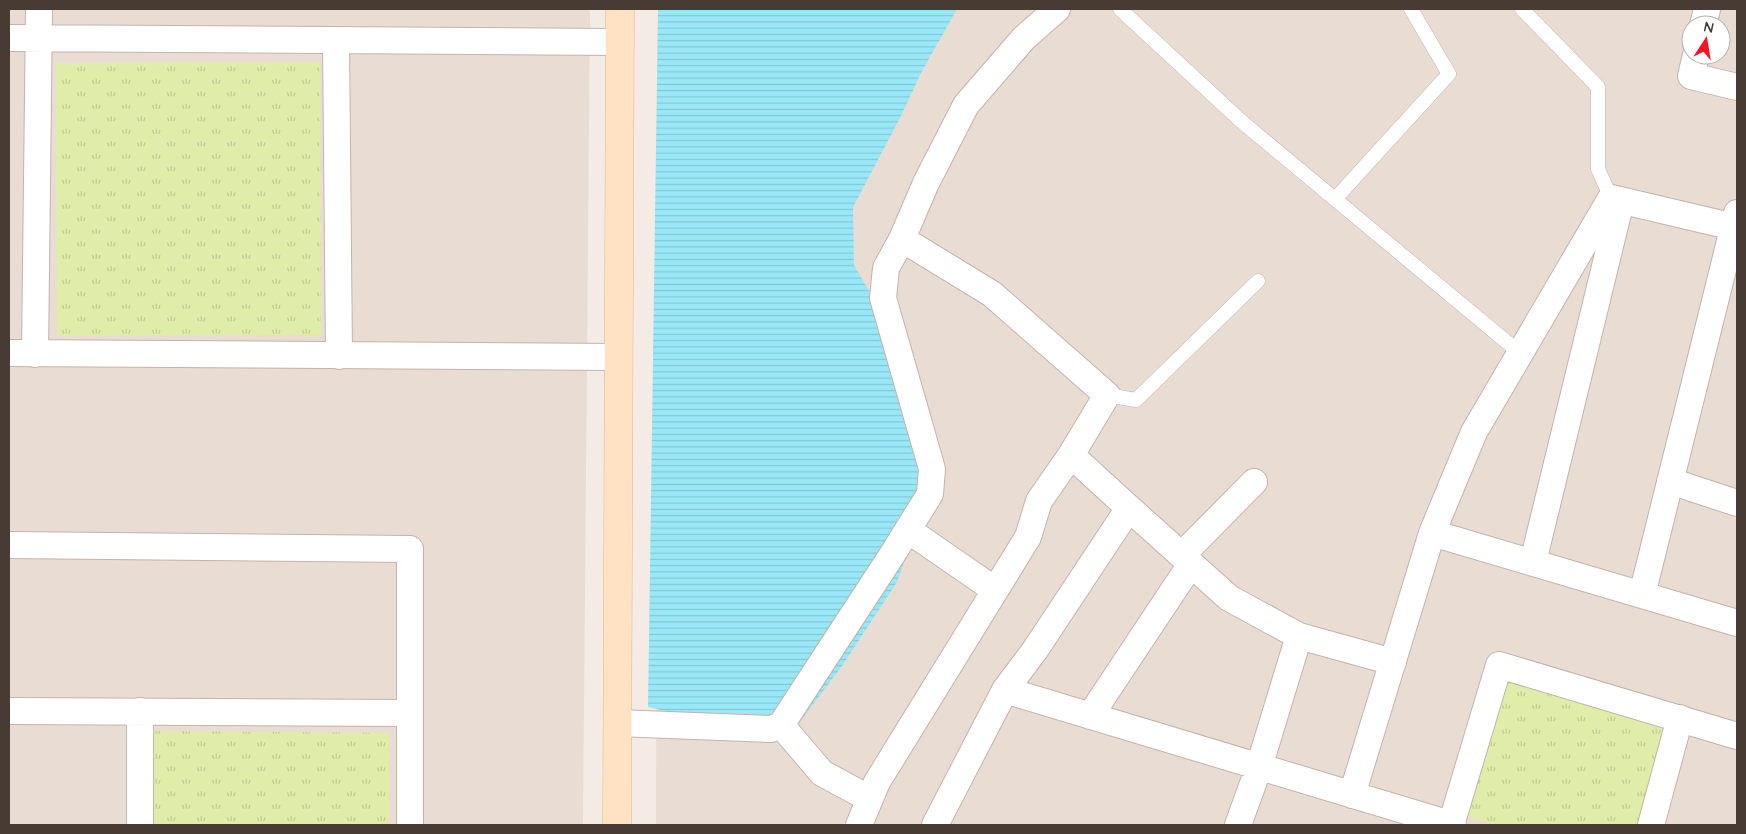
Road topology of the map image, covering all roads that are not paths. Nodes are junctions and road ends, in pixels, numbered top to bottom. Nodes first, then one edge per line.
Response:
1 (40, 9) edge
2 (620, 9) edge
3 (1057, 9) edge
4 (1120, 9) edge
5 (1411, 9) edge
6 (1522, 9) edge
7 (9, 38) edge
8 (39, 40) junction
9 (336, 41) junction
10 (620, 42) junction
11 (1694, 65) edge
12 (1737, 87) edge
13 (1335, 199) junction
14 (1616, 200) junction
15 (1736, 220) edge
16 (902, 239) junction
17 (1258, 281) dead end
18 (1520, 353) junction
19 (9, 354) edge
20 (35, 354) junction
21 (339, 356) junction
22 (619, 357) junction
23 (1107, 395) junction
24 (1071, 455) junction
25 (1670, 481) junction
26 (1254, 482) dead end
27 (1737, 503) edge
28 (1129, 508) junction
29 (908, 530) junction
30 (1432, 533) junction
31 (9, 545) edge
32 (1187, 560) junction
33 (1533, 562) junction
34 (995, 590) junction
35 (1642, 595) junction
36 (1737, 623) edge
37 (1299, 636) junction
38 (1393, 662) junction
39 (1005, 690) junction
40 (9, 711) edge
41 (140, 711) junction
42 (410, 713) junction
43 (1090, 716) junction
44 (1680, 718) junction
45 (618, 723) junction
46 (781, 725) junction
47 (1737, 736) edge
48 (1259, 767) junction
49 (1352, 795) junction
50 (870, 799) junction
51 (140, 825) edge
52 (410, 825) edge
53 (617, 825) edge
54 (859, 825) edge
55 (935, 825) edge
56 (1238, 825) edge
57 (1452, 825) edge
58 (1651, 825) edge

1 - 8 street
2 - 10 street
3 - 16 street
4 - 13 lane
5 - 13 lane
6 - 14 lane
7 - 8 street
8 - 9 street
8 - 20 street
9 - 10 street
9 - 21 street
10 - 22 street
11 - 12 street
13 - 18 lane
14 - 15 street
14 - 18 street
14 - 33 street
15 - 25 street
16 - 23 street
16 - 29 street
17 - 23 lane
18 - 30 street
19 - 20 street
20 - 21 street
21 - 22 street
22 - 45 street
23 - 24 street
24 - 28 street
24 - 34 street
25 - 27 street
25 - 35 street
26 - 32 street
28 - 32 street
28 - 39 street
29 - 34 street
29 - 46 street
30 - 33 street
30 - 38 street
31 - 42 street
32 - 37 street
32 - 43 street
33 - 35 street
34 - 50 street
35 - 36 street
37 - 38 street
37 - 48 street
38 - 49 street
39 - 43 street
39 - 55 street
40 - 41 street
41 - 42 street
41 - 51 street
42 - 52 street
43 - 48 street
44 - 47 street
44 - 57 street
44 - 58 street
45 - 46 street
45 - 53 street
46 - 50 street
48 - 49 street
48 - 56 street
49 - 57 street
50 - 54 street

